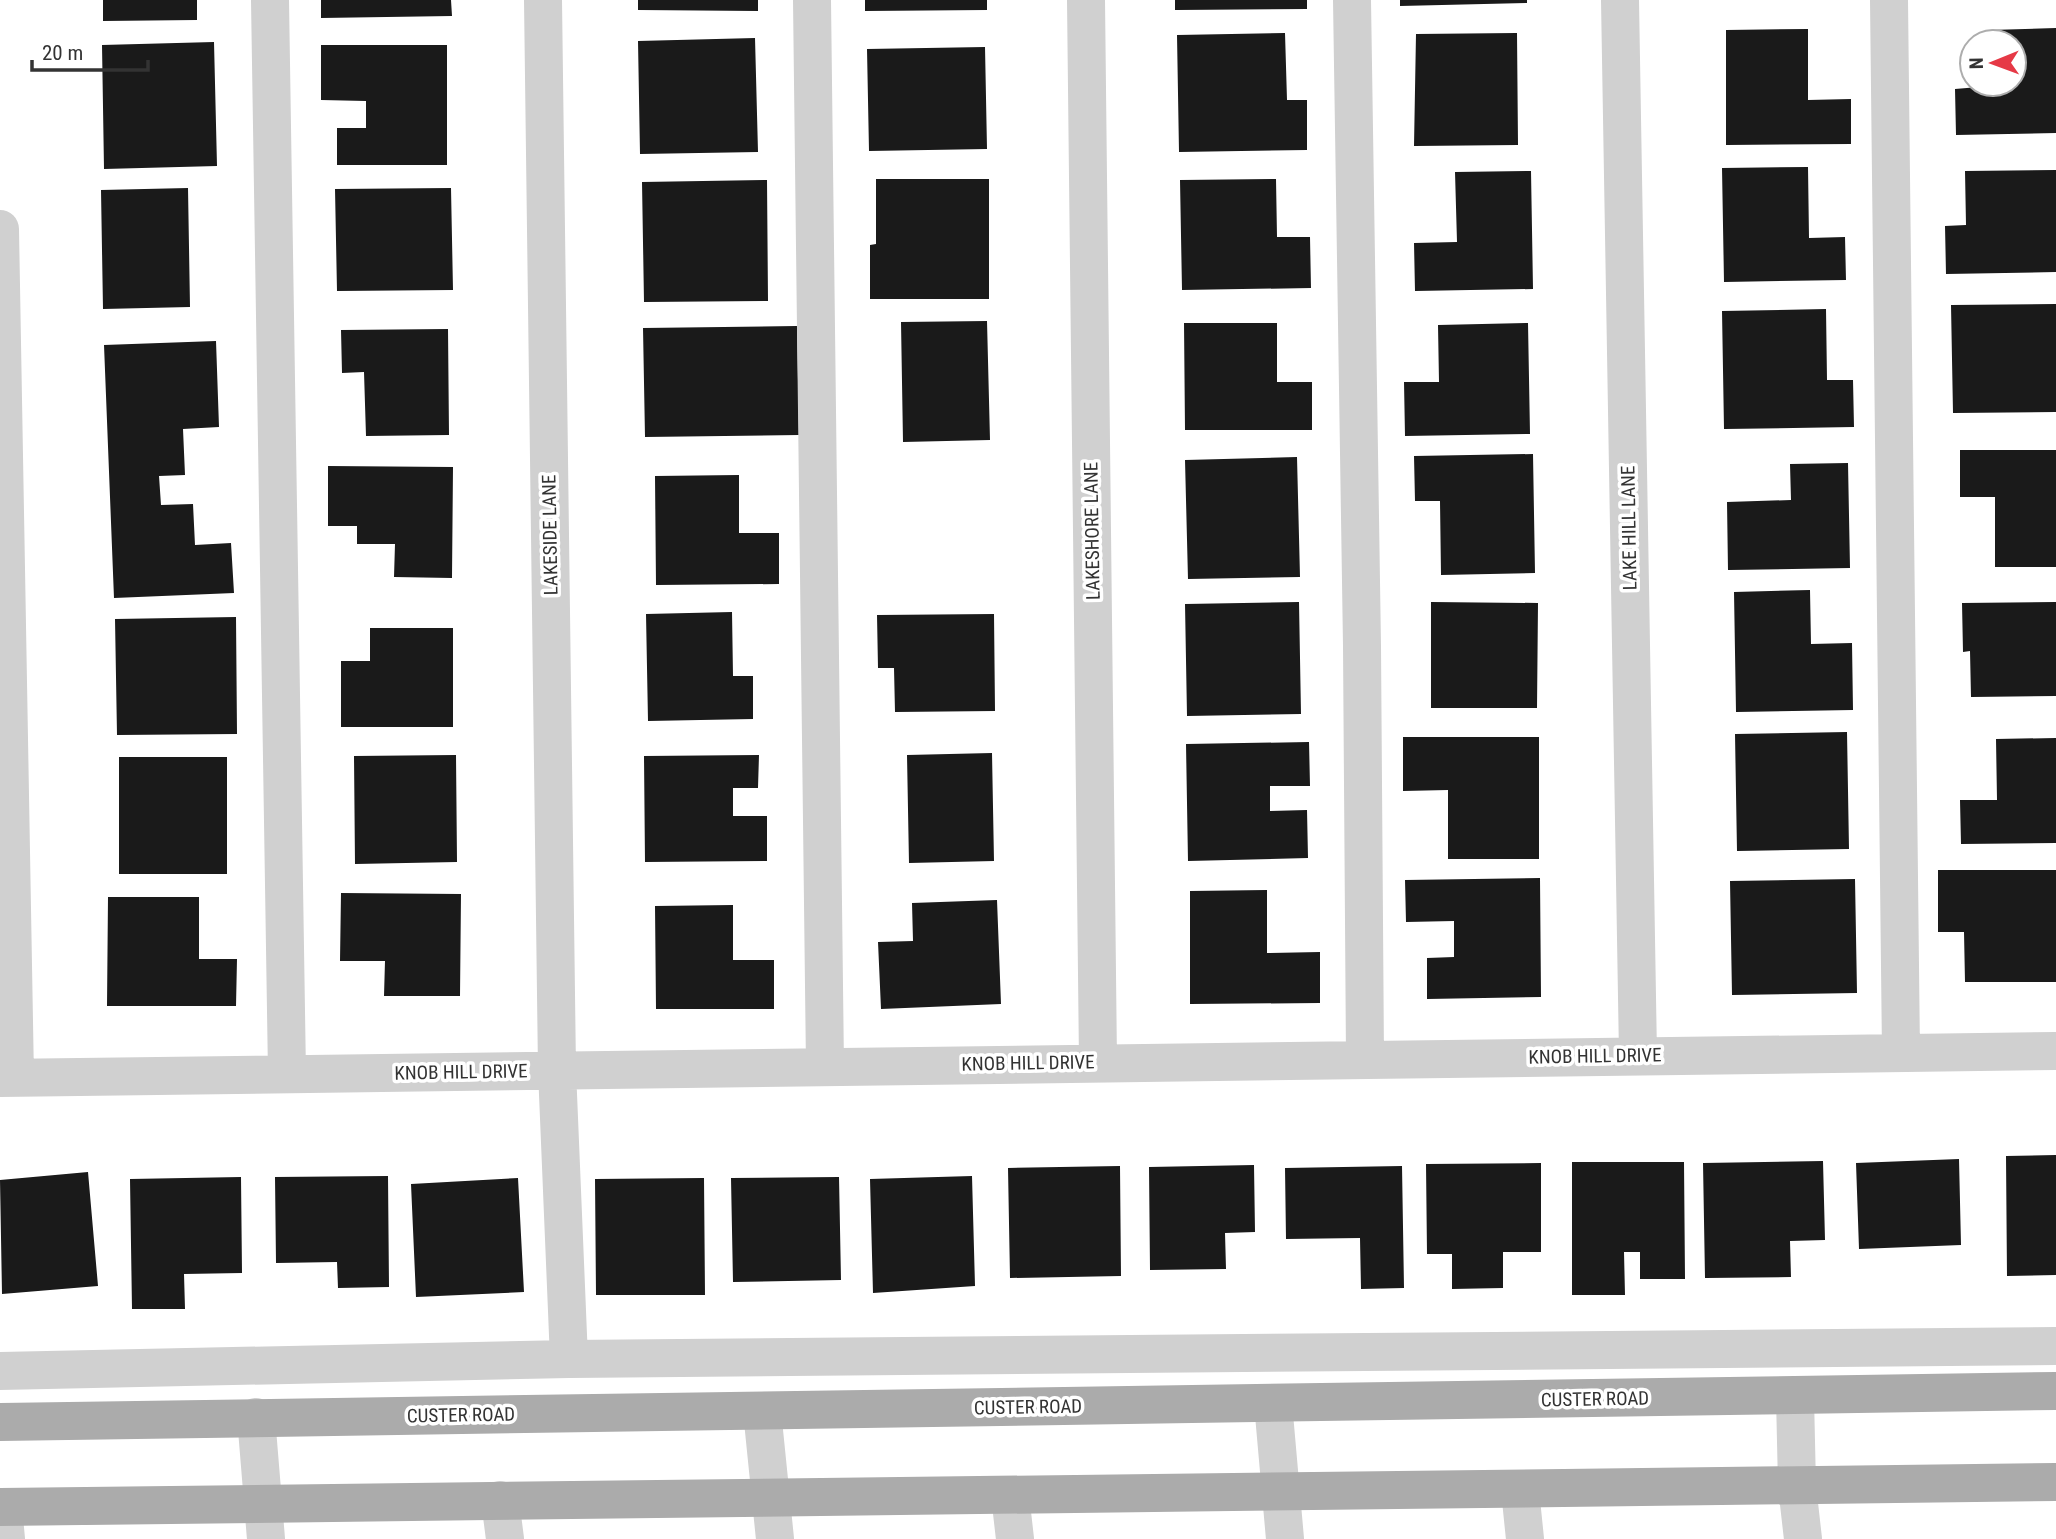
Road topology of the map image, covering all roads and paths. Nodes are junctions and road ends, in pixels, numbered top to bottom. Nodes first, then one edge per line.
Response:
1 (270, 0) edge
2 (543, 0) edge
3 (812, 0) edge
4 (1086, 0) edge
5 (1352, 0) edge
6 (1620, 0) edge
7 (1889, 0) edge
8 (0, 229) edge
9 (2056, 1051) edge
10 (1901, 1053) junction
11 (1638, 1055) junction
12 (1364, 1059) junction
13 (1098, 1062) junction
14 (825, 1067) junction
15 (557, 1070) junction
16 (287, 1074) junction
17 (7, 1078) edge
18 (2056, 1346) edge
19 (569, 1359) junction
20 (0, 1371) edge
21 (2056, 1391) edge
22 (1795, 1397) junction
23 (1273, 1403) junction
24 (762, 1411) junction
25 (256, 1418) junction
26 (0, 1422) edge
27 (2056, 1482) edge
28 (1797, 1486) junction
29 (1520, 1490) junction
30 (1280, 1493) junction
31 (1010, 1495) junction
32 (770, 1496) junction
33 (499, 1500) junction
34 (3, 1518) edge
35 (264, 1521) edge
36 (505, 1539) edge
37 (775, 1539) edge
38 (1015, 1539) edge
39 (1285, 1539) edge
40 (1525, 1539) edge
41 (1803, 1539) edge

1 - 16 street
2 - 15 street, LAKESIDE LANE
3 - 14 street
4 - 13 street, LAKESHORE LANE
5 - 12 street
6 - 11 street, LAKE HILL LANE
7 - 10 street
8 - 17 street
9 - 10 street, KNOB HILL DRIVE
10 - 11 street, KNOB HILL DRIVE
11 - 12 street, KNOB HILL DRIVE
12 - 13 street, KNOB HILL DRIVE
13 - 14 street, KNOB HILL DRIVE
14 - 15 street, KNOB HILL DRIVE
15 - 16 street, KNOB HILL DRIVE
15 - 19 street, LAKESIDE LANE
16 - 17 street, KNOB HILL DRIVE
18 - 19 street
19 - 20 street
21 - 22 main road, CUSTER ROAD
22 - 23 main road, CUSTER ROAD
22 - 28 street
23 - 24 main road, CUSTER ROAD
23 - 30 street
24 - 25 main road, CUSTER ROAD
24 - 32 street
25 - 26 main road, CUSTER ROAD
25 - 35 street
27 - 28 main road
28 - 29 main road
28 - 41 street
29 - 30 main road
29 - 40 street
30 - 31 main road
30 - 39 street
31 - 32 main road
31 - 38 street
32 - 33 main road
32 - 37 street
33 - 35 main road
33 - 36 street
34 - 35 main road

